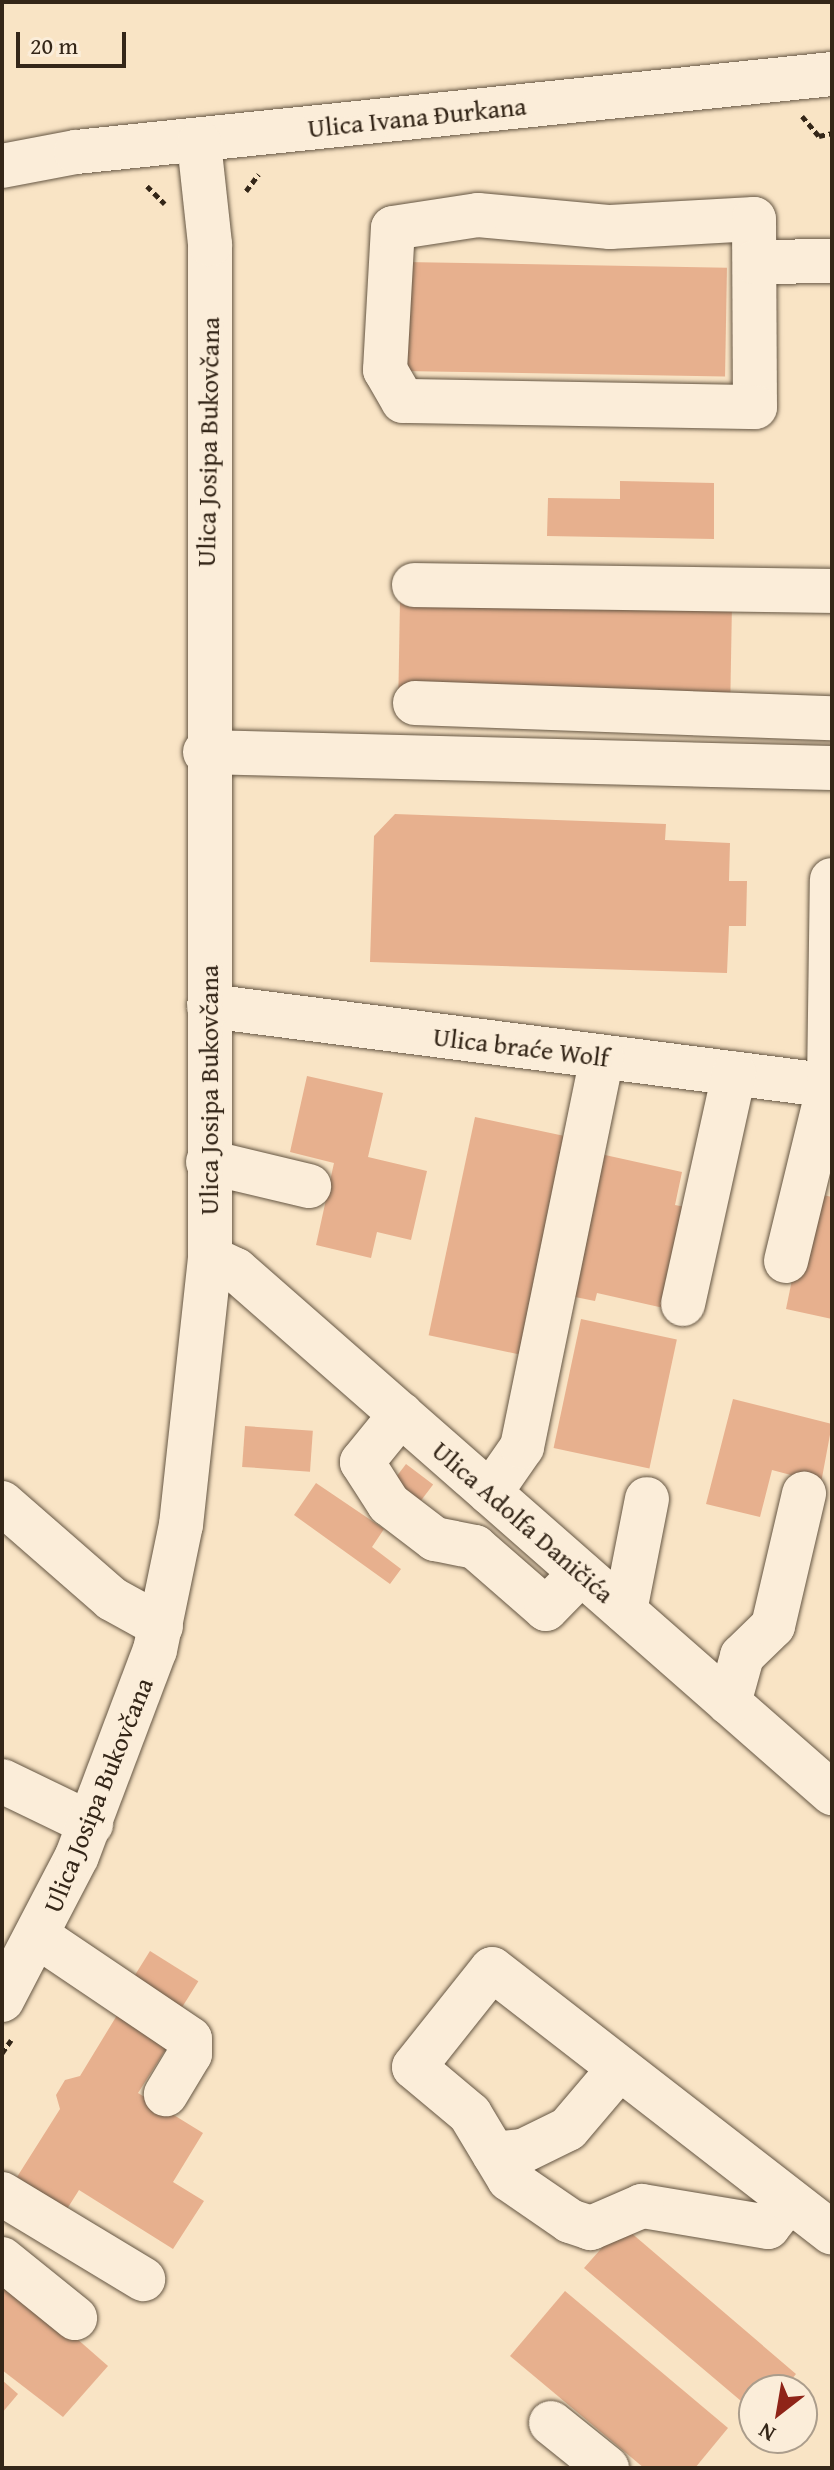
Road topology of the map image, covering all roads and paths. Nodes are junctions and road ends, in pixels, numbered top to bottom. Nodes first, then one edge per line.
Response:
1 (832, 74) edge
2 (199, 143) junction
3 (2, 166) edge
4 (832, 261) edge
5 (755, 262) junction
6 (414, 585) dead end
7 (832, 591) edge
8 (415, 703) dead end
9 (832, 718) edge
10 (205, 752) junction
11 (832, 768) edge
12 (832, 880) edge
13 (209, 1006) junction
14 (602, 1057) junction
15 (734, 1074) junction
16 (830, 1086) edge
17 (208, 1162) junction
18 (309, 1186) dead end
19 (210, 1258) junction
20 (786, 1261) dead end
21 (683, 1304) dead end
22 (401, 1414) junction
23 (490, 1493) junction
24 (804, 1494) dead end
25 (647, 1499) dead end
26 (2, 1503) edge
27 (581, 1573) junction
28 (625, 1611) junction
29 (161, 1626) junction
30 (729, 1703) junction
31 (2, 1781) edge
32 (832, 1793) edge
33 (91, 1824) junction
34 (39, 1937) junction
35 (2, 2000) edge
36 (619, 2069) junction
37 (166, 2094) dead end
38 (494, 2154) junction
39 (2, 2194) edge
40 (789, 2200) junction
41 (831, 2235) edge
42 (2, 2259) edge
43 (143, 2279) dead end
44 (75, 2318) dead end
45 (551, 2423) dead end
46 (607, 2468) edge

1 - 2 street, Ulica Ivana Đurkana
2 - 3 street, Ulica Ivana Đurkana
2 - 10 street, Ulica Josipa Bukovčana
4 - 5 street
5 - 5 street
6 - 7 street
8 - 9 street
10 - 11 street
10 - 13 street, Ulica Josipa Bukovčana
12 - 16 street
13 - 14 street, Ulica braće Wolf
13 - 17 street, Ulica Josipa Bukovčana
14 - 15 street, Ulica braće Wolf
14 - 23 street
15 - 16 street, Ulica braće Wolf
15 - 21 street
16 - 20 street
17 - 18 street
17 - 19 street, Ulica Josipa Bukovčana
19 - 22 street, Ulica Adolfa Daničića
19 - 29 street, Ulica Josipa Bukovčana
22 - 23 street, Ulica Adolfa Daničića
22 - 27 street
23 - 27 street, Ulica Adolfa Daničića
24 - 30 street
25 - 28 street
26 - 29 street
27 - 28 street, Ulica Adolfa Daničića
28 - 30 street, Ulica Adolfa Daničića
29 - 33 street, Ulica Josipa Bukovčana
30 - 32 street, Ulica Adolfa Daničića
31 - 33 street
33 - 34 street, Ulica Josipa Bukovčana
34 - 35 street, Ulica Josipa Bukovčana
34 - 37 street
36 - 38 street
36 - 38 street
36 - 40 street
38 - 40 street
39 - 43 street
40 - 41 street
42 - 44 street
45 - 46 street

